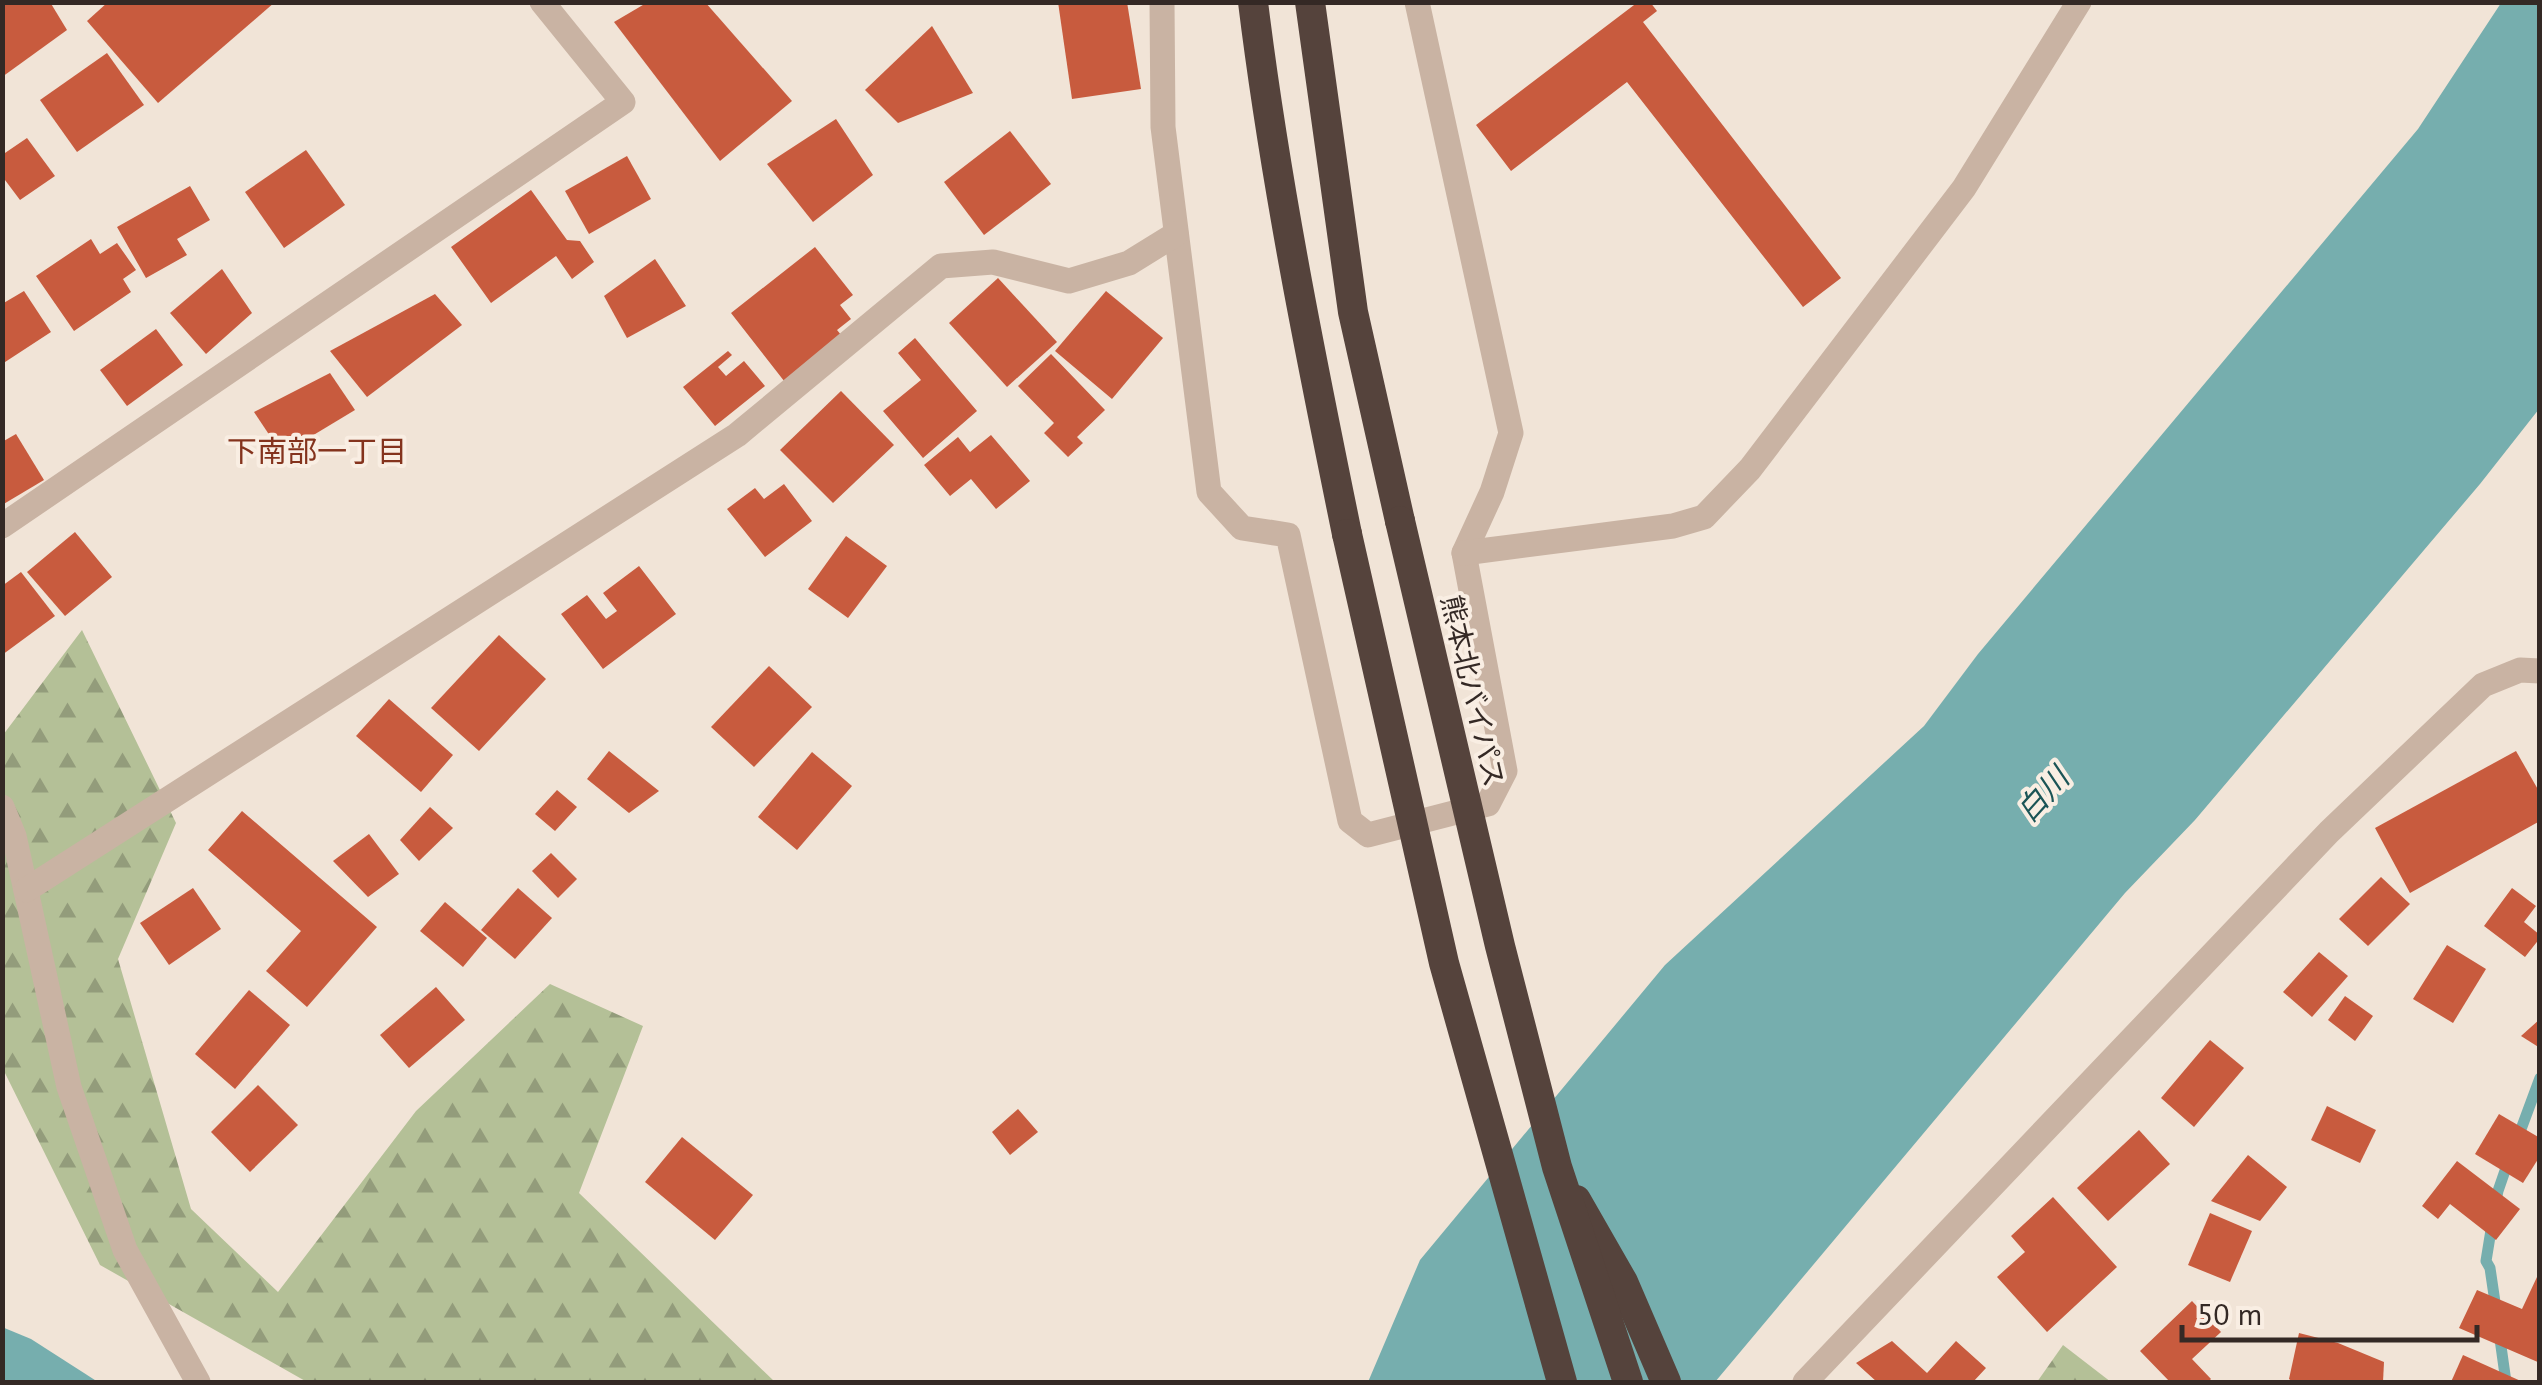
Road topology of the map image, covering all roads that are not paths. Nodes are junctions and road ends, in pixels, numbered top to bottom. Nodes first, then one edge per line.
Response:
1 (542, 2) edge
2 (1162, 2) edge
3 (1253, 2) edge
4 (1310, 2) edge
5 (1417, 2) edge
6 (2079, 2) edge
7 (1176, 234) junction
8 (2, 526) edge
9 (1464, 553) junction
10 (2540, 671) edge
11 (2, 808) edge
12 (26, 890) junction
13 (1556, 1167) junction
14 (198, 1382) edge
15 (1562, 1382) edge
16 (1628, 1382) edge
17 (1666, 1382) edge
18 (1805, 1382) edge

1 - 8 street
2 - 7 street
3 - 15 highway, bridge
4 - 13 highway, 熊本北バイパス, bridge
5 - 9 street
6 - 9 street
7 - 9 street
7 - 12 street
10 - 18 street
11 - 12 street
12 - 14 street
13 - 16 highway, 熊本北バイパス, bridge
13 - 17 highway, bridge

